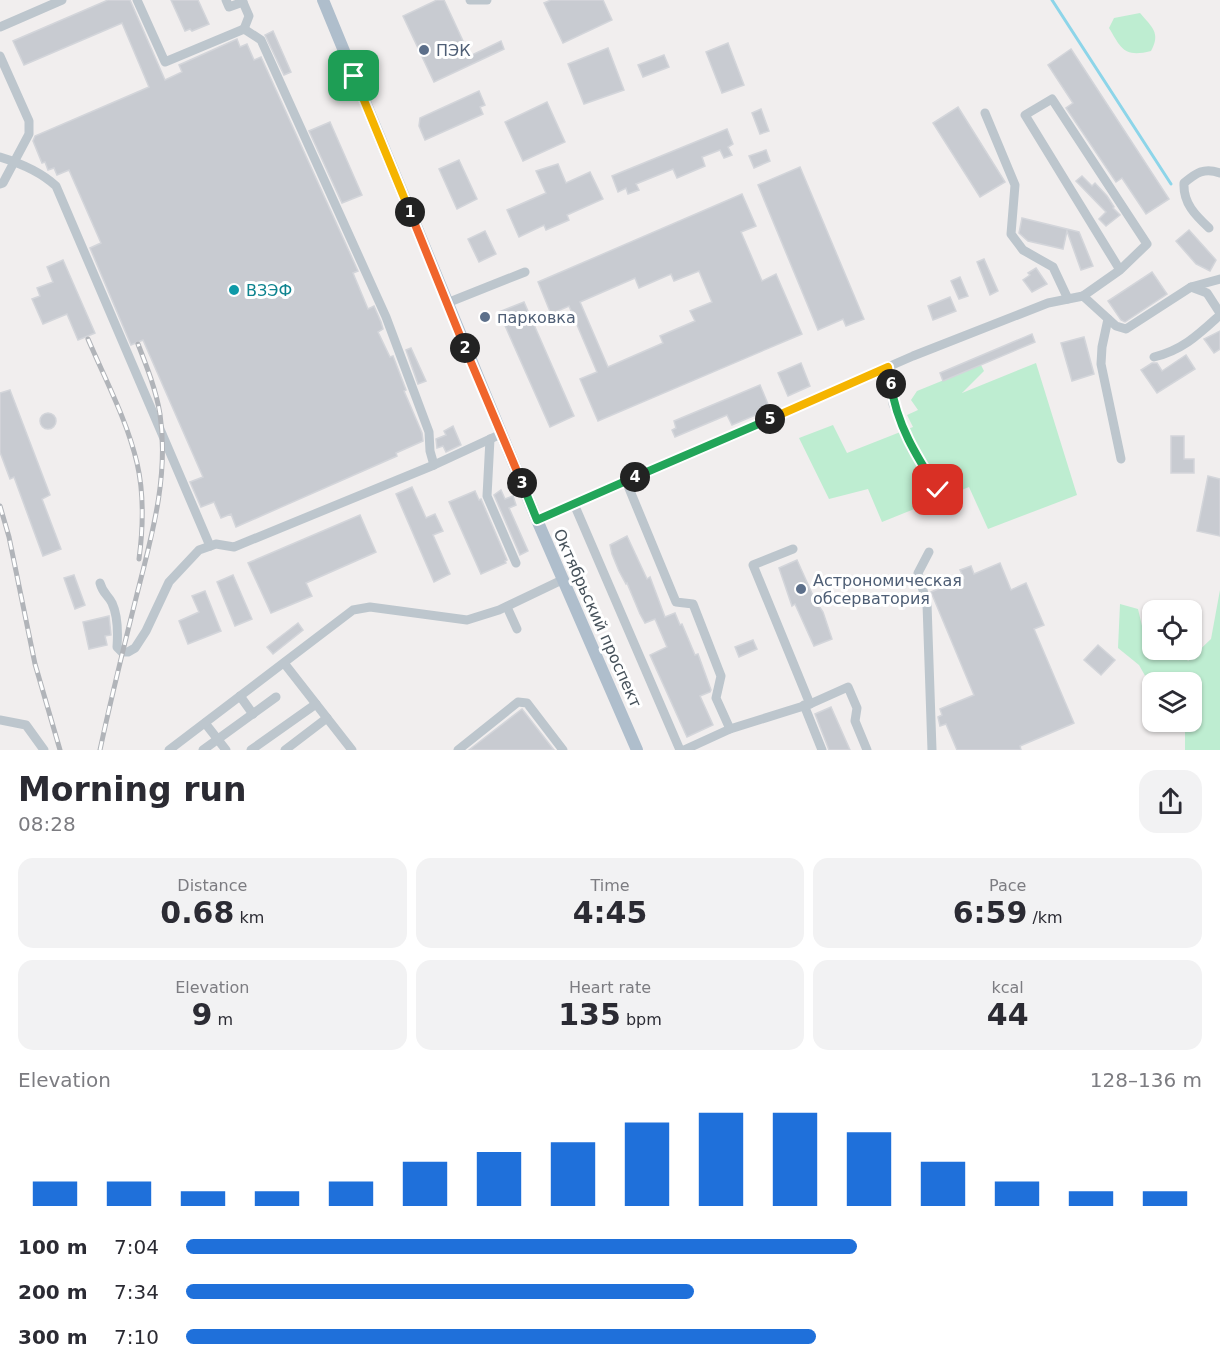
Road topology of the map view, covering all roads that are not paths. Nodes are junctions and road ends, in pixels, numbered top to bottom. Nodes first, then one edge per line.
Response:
1 (62, 0) edge
2 (137, 0) edge
3 (226, 0) edge
4 (323, 0) edge
5 (470, 0) edge
6 (487, 0) edge
7 (242, 1) edge
8 (0, 27) edge
9 (244, 29) junction
10 (0, 56) edge
11 (985, 113) dead end
12 (0, 157) edge
13 (14, 162) junction
14 (1220, 173) edge
15 (0, 184) edge
16 (1209, 228) dead end
17 (1120, 270) junction
18 (525, 272) dead end
19 (1220, 279) edge
20 (1191, 287) junction
21 (1083, 296) junction
22 (1068, 299) junction
23 (447, 303) junction
24 (1220, 314) edge
25 (1108, 319) junction
26 (1154, 357) dead end
27 (888, 367) junction
28 (495, 437) junction
29 (1121, 459) dead end
30 (434, 465) junction
31 (626, 481) junction
32 (938, 490) dead end
33 (574, 504) junction
34 (537, 520) junction
35 (210, 546) junction
36 (794, 549) dead end
37 (929, 552) dead end
38 (516, 563) dead end
39 (564, 579) junction
40 (100, 583) dead end
41 (507, 607) junction
42 (517, 629) dead end
43 (284, 663) junction
44 (240, 696) junction
45 (276, 697) dead end
46 (316, 704) junction
47 (807, 704) junction
48 (253, 714) junction
49 (327, 718) junction
50 (0, 720) edge
51 (205, 723) junction
52 (730, 729) junction
53 (218, 740) junction
54 (44, 750) edge
55 (169, 750) edge
56 (203, 750) edge
57 (226, 750) edge
58 (251, 750) edge
59 (285, 750) edge
60 (352, 750) edge
61 (458, 750) edge
62 (563, 750) edge
63 (637, 750) edge
64 (682, 750) edge
65 (822, 750) edge
66 (867, 750) edge
67 (932, 750) edge

1 - 8 street
2 - 9 street
3 - 7 street
4 - 23 main road, Октябрьский проспект
5 - 6 street
7 - 9 street
9 - 30 street
10 - 13 street
11 - 22 street
12 - 13 street
13 - 15 street
13 - 35 street
14 - 16 street
17 - 17 street
17 - 21 street
18 - 23 street
19 - 20 street
20 - 24 street
20 - 25 street
21 - 22 street
21 - 25 street
22 - 27 street
23 - 28 main road, Октябрьский проспект
24 - 26 street
25 - 29 street
27 - 31 street
27 - 32 street
28 - 30 street
28 - 34 main road, Октябрьский проспект
28 - 38 street
30 - 35 street
31 - 33 street
31 - 52 street
33 - 34 street
33 - 64 street
34 - 39 main road, Октябрьский проспект
35 - 40 street
36 - 47 street
37 - 67 street
39 - 41 street
39 - 63 main road, Октябрьский проспект
41 - 42 street
41 - 43 street
43 - 44 street
43 - 46 street
44 - 48 street
44 - 51 street
45 - 48 street
46 - 49 street
46 - 58 street
47 - 52 street
47 - 65 street
47 - 66 street
48 - 53 street
49 - 59 street
49 - 60 street
50 - 54 street
51 - 53 street
51 - 55 street
52 - 64 street
53 - 56 street
53 - 57 street
61 - 62 street

